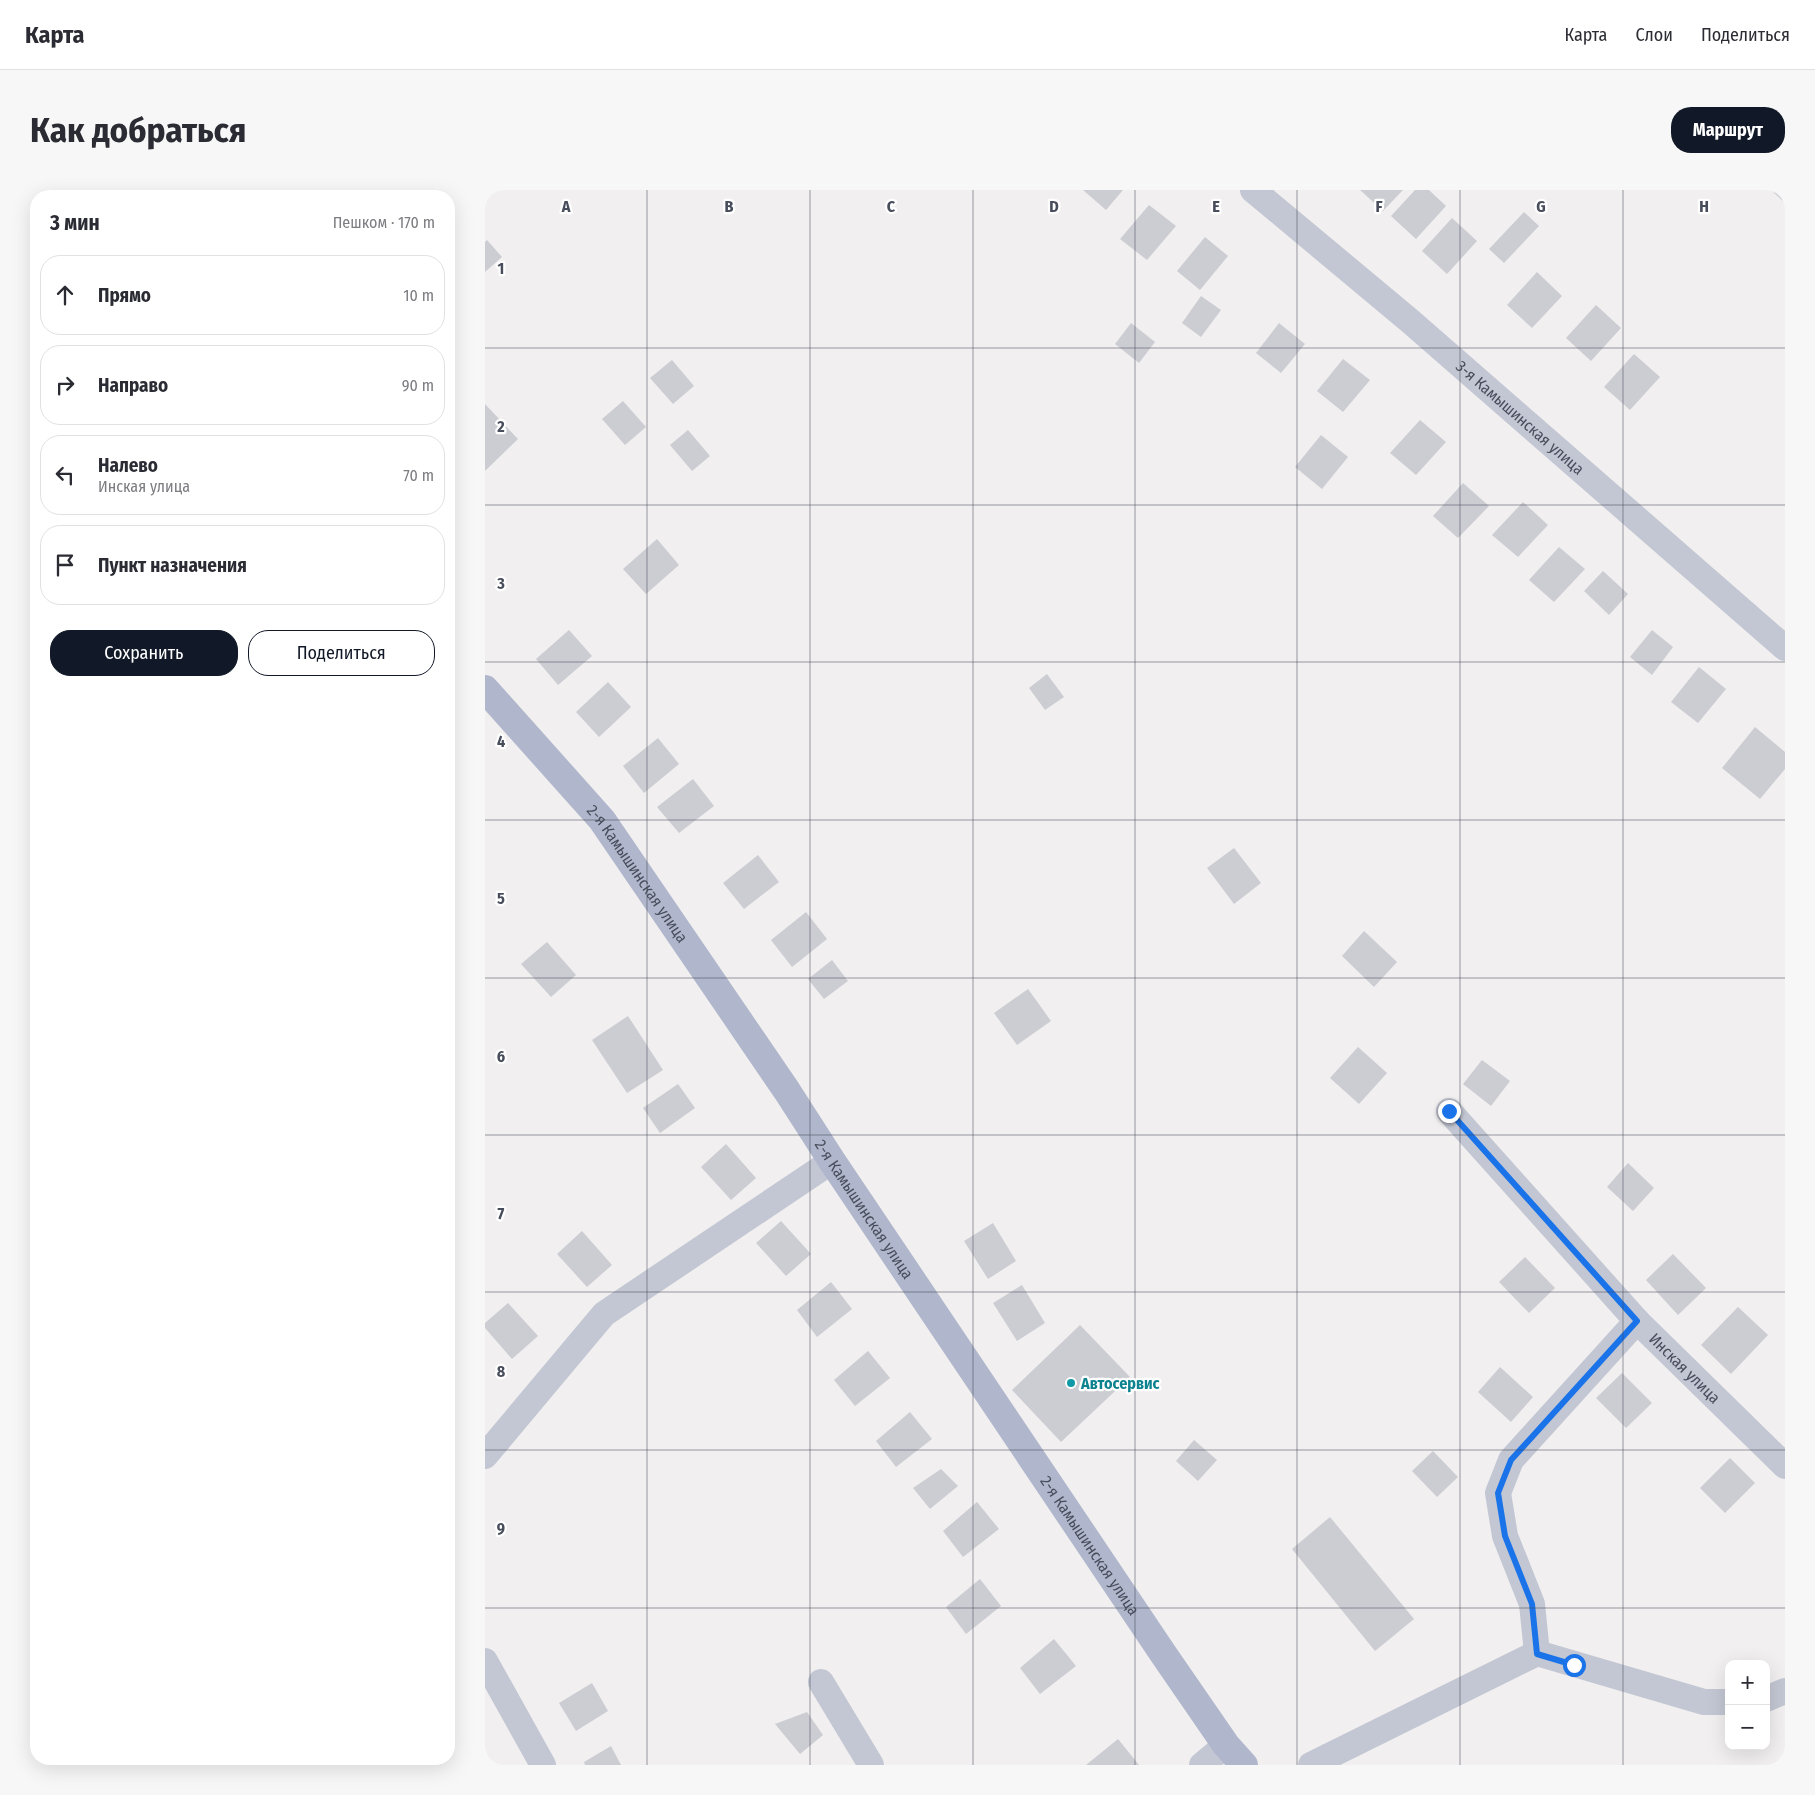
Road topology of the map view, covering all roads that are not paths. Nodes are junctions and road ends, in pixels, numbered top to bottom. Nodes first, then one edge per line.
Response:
1 (1253, 190) edge
2 (1785, 648) edge
3 (485, 689) edge
4 (1449, 1111) dead end
5 (832, 1161) junction
6 (1637, 1321) junction
7 (485, 1456) edge
8 (1785, 1466) edge
9 (1537, 1654) junction
10 (485, 1661) edge
11 (821, 1682) dead end
12 (1785, 1692) edge
13 (1770, 1698) edge
14 (1725, 1702) edge
15 (1226, 1744) junction
16 (543, 1765) edge
17 (871, 1765) edge
18 (1203, 1765) edge
19 (1244, 1765) edge
20 (1311, 1765) edge

1 - 2 street, 3-я Камышинская улица
3 - 5 main road, 2-я Камышинская улица
4 - 6 street, Инская улица
5 - 7 street
5 - 15 main road, 2-я Камышинская улица
6 - 8 street, Инская улица
6 - 9 street
9 - 14 street
9 - 20 street
10 - 16 street
11 - 17 street
12 - 13 street
15 - 18 street
15 - 19 main road, 2-я Камышинская улица

